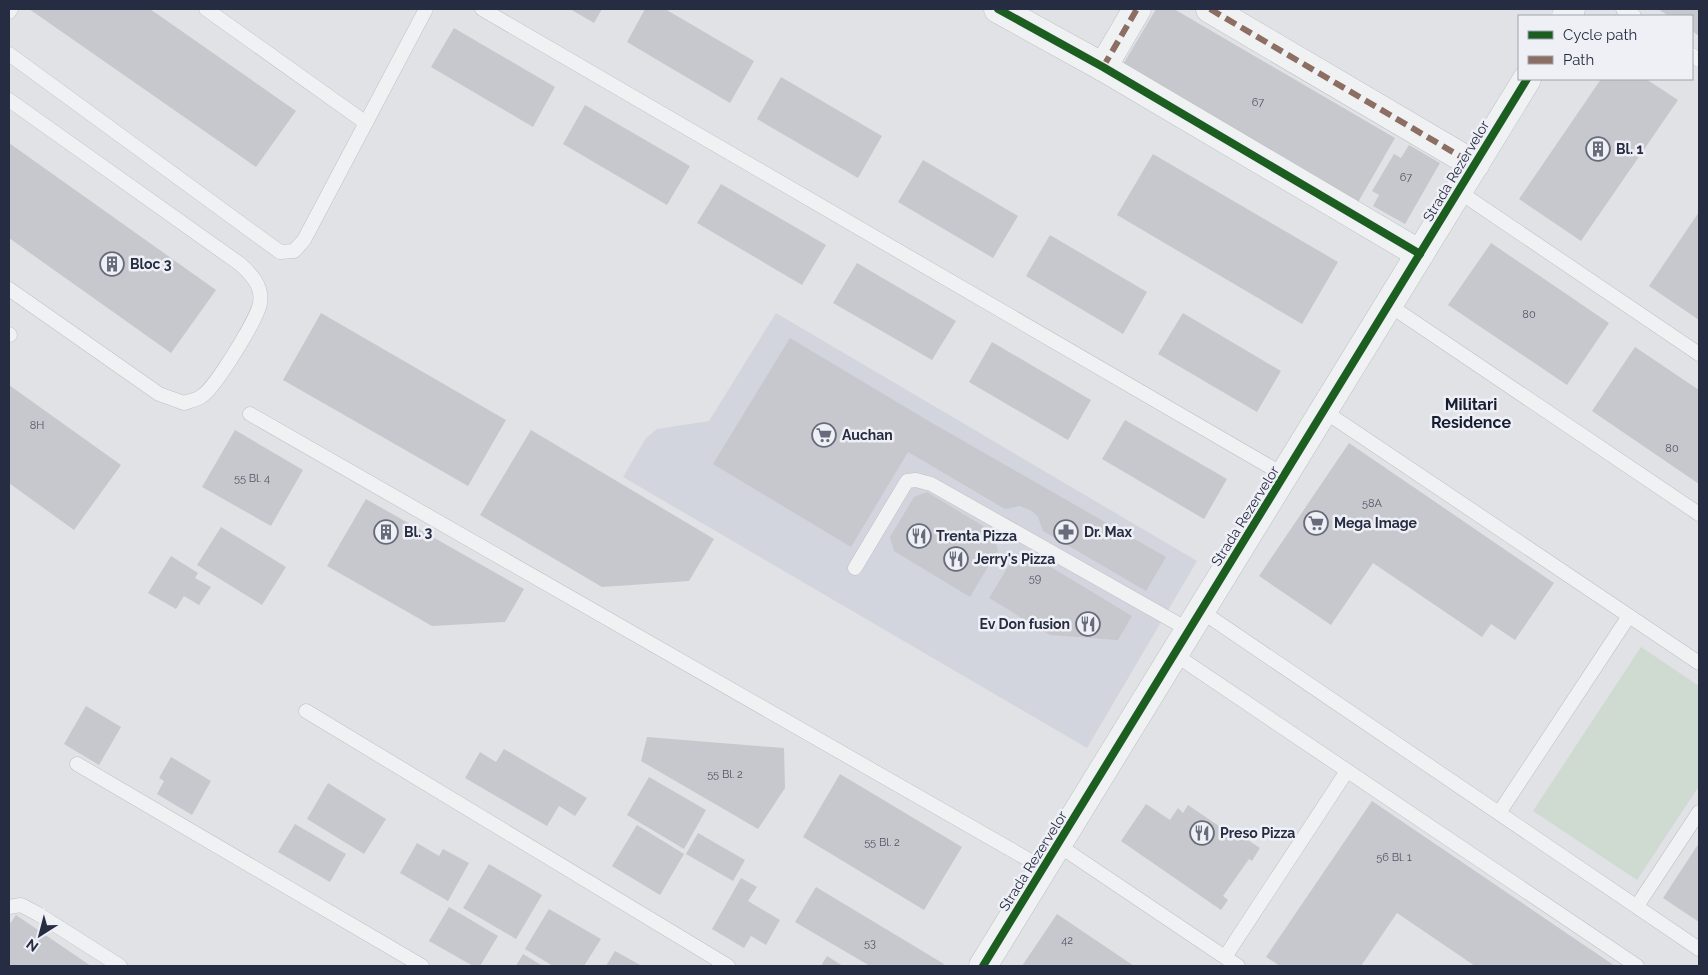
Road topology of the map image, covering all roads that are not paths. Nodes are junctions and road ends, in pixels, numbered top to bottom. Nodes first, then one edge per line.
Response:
1 (206, 9) edge
2 (426, 9) edge
3 (482, 9) edge
4 (998, 9) edge
5 (1137, 9) edge
6 (1210, 9) edge
7 (9, 54) edge
8 (1103, 67) junction
9 (1526, 80) edge
10 (9, 100) edge
11 (366, 123) junction
12 (1474, 165) junction
13 (1458, 191) junction
14 (1420, 254) junction
15 (9, 289) edge
16 (1389, 305) junction
17 (1699, 354) edge
18 (1324, 412) junction
19 (250, 414) dead end
20 (1284, 475) junction
21 (1699, 514) edge
22 (855, 568) dead end
23 (1629, 616) junction
24 (1195, 621) junction
25 (1174, 654) junction
26 (1699, 663) edge
27 (306, 711) dead end
28 (77, 764) dead end
29 (1347, 771) junction
30 (1699, 812) edge
31 (1499, 813) junction
32 (1058, 844) junction
33 (1043, 868) junction
34 (1637, 906) junction
35 (9, 907) edge
36 (1699, 949) edge
37 (1225, 957) junction
38 (120, 966) edge
39 (422, 966) edge
40 (728, 966) edge
41 (983, 966) edge
42 (1238, 966) edge
43 (1637, 966) edge

1 - 11 lane
2 - 11 lane
3 - 20 lane
4 - 8 street
5 - 8 street
6 - 12 street
7 - 11 lane
8 - 14 street
9 - 12 street, Strada Rezervelor
10 - 15 lane
12 - 13 street, Strada Rezervelor
13 - 14 street, Strada Rezervelor
13 - 17 lane
14 - 16 street, Strada Rezervelor
16 - 18 street, Strada Rezervelor
16 - 21 lane
18 - 20 street, Strada Rezervelor
18 - 23 lane
19 - 33 lane
20 - 24 street, Strada Rezervelor
22 - 24 lane
23 - 26 lane
23 - 31 lane
24 - 25 street, Strada Rezervelor
24 - 31 lane
25 - 29 lane
25 - 32 street, Strada Rezervelor
27 - 40 lane
28 - 39 lane
29 - 37 lane
29 - 43 lane
30 - 34 lane
31 - 34 lane
32 - 33 street, Strada Rezervelor
32 - 37 lane
33 - 41 street, Strada Rezervelor
34 - 36 lane
35 - 38 lane
37 - 42 lane

